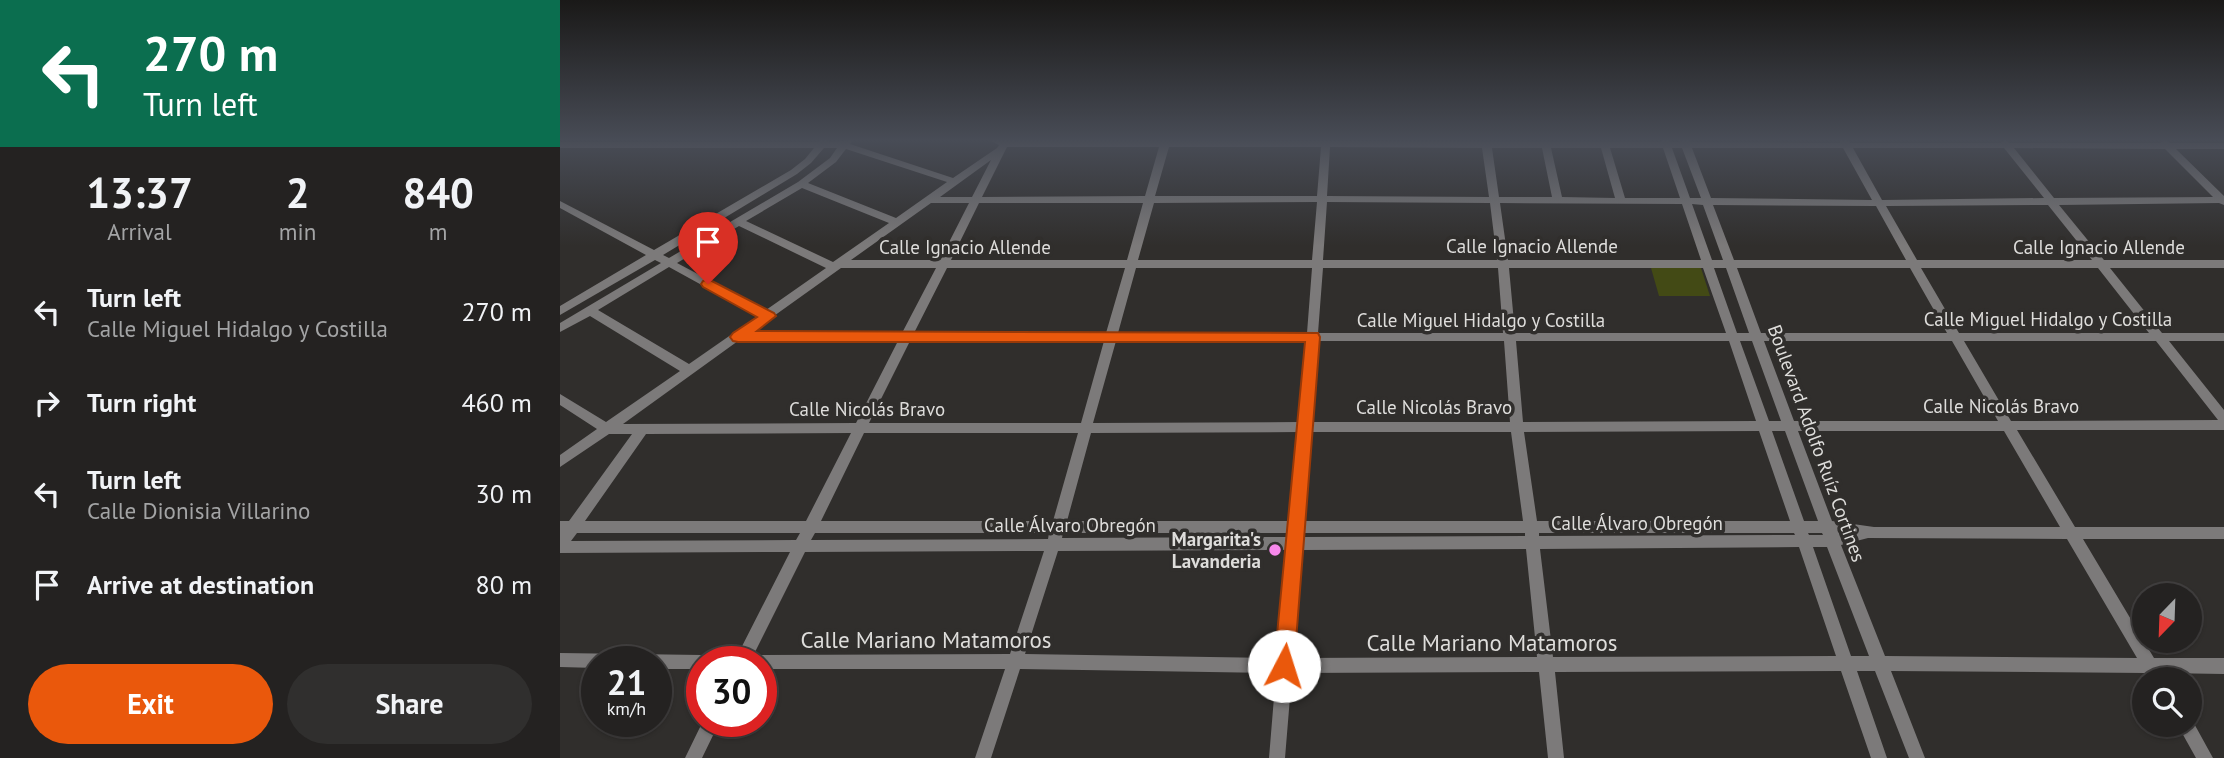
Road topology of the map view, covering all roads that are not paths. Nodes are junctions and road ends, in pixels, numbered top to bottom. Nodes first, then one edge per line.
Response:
1 (788, 175) edge
2 (813, 175) edge
3 (937, 175) edge
4 (964, 175) edge
5 (987, 175) edge
6 (1155, 175) edge
7 (1323, 175) edge
8 (1491, 175) edge
9 (1552, 175) edge
10 (1613, 175) edge
11 (1677, 175) edge
12 (1698, 175) edge
13 (1864, 175) edge
14 (2032, 175) edge
15 (2198, 175) edge
16 (956, 182) junction
17 (801, 184) junction
18 (976, 199) junction
19 (1495, 199) junction
20 (1556, 199) junction
21 (1620, 199) junction
22 (931, 200) junction
23 (1148, 200) junction
24 (1321, 200) junction
25 (1686, 201) junction
26 (1708, 201) junction
27 (2224, 201) edge
28 (1880, 202) junction
29 (2054, 202) junction
30 (561, 206) edge
31 (738, 222) junction
32 (898, 223) junction
33 (655, 255) junction
34 (668, 262) junction
35 (1503, 263) junction
36 (1708, 263) junction
37 (1729, 263) junction
38 (943, 264) junction
39 (1131, 264) junction
40 (1317, 264) junction
41 (2102, 264) junction
42 (2224, 264) edge
43 (1915, 265) junction
44 (838, 266) junction
45 (560, 296) edge
46 (573, 303) junction
47 (589, 310) junction
48 (560, 311) edge
49 (768, 316) junction
50 (560, 328) edge
51 (1954, 335) junction
52 (1111, 336) junction
53 (738, 337) junction
54 (906, 337) junction
55 (1313, 337) junction
56 (1510, 337) junction
57 (1733, 337) junction
58 (1758, 337) junction
59 (2160, 337) junction
60 (2224, 337) edge
61 (691, 371) junction
62 (560, 399) edge
63 (2224, 419) edge
64 (2010, 425) junction
65 (2224, 425) edge
66 (1517, 426) junction
67 (1764, 426) junction
68 (1790, 426) junction
69 (1086, 427) junction
70 (1306, 427) junction
71 (643, 428) junction
72 (860, 428) junction
73 (607, 429) junction
74 (560, 462) edge
75 (567, 527) edge
76 (810, 527) junction
77 (1058, 527) junction
78 (1296, 527) junction
79 (1531, 527) junction
80 (1874, 533) joint
81 (2073, 533) junction
82 (2224, 533) edge
83 (1800, 534) junction
84 (1830, 534) junction
85 (1532, 542) junction
86 (1296, 543) junction
87 (1053, 545) junction
88 (560, 546) edge
89 (801, 546) junction
90 (750, 646) edge
91 (560, 660) edge
92 (1014, 661) junction
93 (686, 662) edge
94 (777, 662) edge
95 (1846, 663) junction
96 (1545, 664) junction
97 (1879, 664) junction
98 (1284, 666) junction
99 (2224, 666) edge
100 (2151, 667) edge
101 (2202, 668) edge
102 (2132, 671) edge
103 (704, 737) edge
104 (2193, 737) edge
105 (693, 758) edge
106 (983, 758) edge
107 (1276, 758) edge
108 (1556, 758) edge
109 (1879, 758) edge
110 (1917, 758) edge
111 (2205, 758) edge

1 - 33 street
2 - 17 street
3 - 16 street
4 - 16 street
5 - 18 street
6 - 23 street
7 - 24 street
8 - 19 street
9 - 20 street
10 - 21 street
11 - 25 street
12 - 26 street, Boulevard Adolfo Ruíz Cortines
13 - 28 street
14 - 29 street
15 - 27 street
16 - 22 street
17 - 31 street
17 - 32 street
18 - 22 street
18 - 23 street
18 - 38 street
19 - 20 street
19 - 24 street
19 - 35 street
20 - 21 street
21 - 25 street
22 - 32 street
23 - 24 street
23 - 39 street
24 - 40 street
25 - 26 street
25 - 36 street
26 - 28 street
26 - 37 street, Boulevard Adolfo Ruíz Cortines
27 - 29 street
28 - 29 street
28 - 43 street
29 - 41 street
30 - 33 street
31 - 34 street
31 - 44 street
32 - 44 street
33 - 34 street
33 - 46 street
34 - 47 street
34 - 49 street
35 - 36 street, Calle Ignacio Allende
35 - 40 street, Calle Ignacio Allende
35 - 56 street
36 - 37 street, Calle Ignacio Allende
36 - 57 street
37 - 43 street, Calle Ignacio Allende
37 - 58 street, Boulevard Adolfo Ruíz Cortines
38 - 39 street, Calle Ignacio Allende
38 - 44 street, Calle Ignacio Allende
38 - 54 street
39 - 40 street, Calle Ignacio Allende
39 - 52 street
40 - 55 street
41 - 42 street, Calle Ignacio Allende
41 - 43 street, Calle Ignacio Allende
41 - 59 street
43 - 51 street
44 - 49 street
45 - 46 street
46 - 48 street
47 - 50 street
47 - 61 street
49 - 53 street
51 - 58 street, Calle Miguel Hidalgo y Costilla
51 - 59 street, Calle Miguel Hidalgo y Costilla
51 - 64 street
52 - 54 street, Calle Miguel Hidalgo y Costilla
52 - 55 street, Calle Miguel Hidalgo y Costilla
52 - 69 street
53 - 54 street, Calle Miguel Hidalgo y Costilla
53 - 61 street
54 - 72 street
55 - 56 street, Calle Miguel Hidalgo y Costilla
55 - 70 street
56 - 57 street, Calle Miguel Hidalgo y Costilla
56 - 66 street
57 - 58 street, Calle Miguel Hidalgo y Costilla
57 - 67 street
58 - 68 street, Boulevard Adolfo Ruíz Cortines
59 - 60 street, Calle Miguel Hidalgo y Costilla
59 - 63 street
61 - 73 street
62 - 73 street
64 - 65 street, Calle Nicolás Bravo
64 - 68 street, Calle Nicolás Bravo
64 - 81 street
66 - 67 street, Calle Nicolás Bravo
66 - 70 street, Calle Nicolás Bravo
66 - 79 street
67 - 68 street, Calle Nicolás Bravo
67 - 83 street
68 - 84 street, Boulevard Adolfo Ruíz Cortines
69 - 70 street, Calle Nicolás Bravo
69 - 72 street, Calle Nicolás Bravo
69 - 77 street
70 - 78 street
71 - 72 street, Calle Nicolás Bravo
71 - 73 street, Calle Nicolás Bravo
71 - 75 street
72 - 76 street
73 - 74 street
75 - 76 street, Calle Álvaro Obregón
75 - 88 street
76 - 77 street, Calle Álvaro Obregón
76 - 89 street
77 - 78 street, Calle Álvaro Obregón
77 - 87 street
78 - 79 street, Calle Álvaro Obregón
78 - 86 street
79 - 83 street, Calle Álvaro Obregón
79 - 85 street
80 - 81 street, Calle Álvaro Obregón
80 - 84 street, Calle Álvaro Obregón
81 - 82 street, Calle Álvaro Obregón
81 - 100 street
83 - 84 street, Calle Álvaro Obregón
83 - 85 street, Calle Álvaro Obregón
83 - 95 street
84 - 97 street, Boulevard Adolfo Ruíz Cortines
85 - 86 street, Calle Álvaro Obregón
85 - 96 street
86 - 87 street, Calle Álvaro Obregón
86 - 98 street
87 - 89 street, Calle Álvaro Obregón
87 - 92 street
88 - 89 street, Calle Álvaro Obregón
89 - 90 street
91 - 93 street
92 - 94 street, Calle Mariano Matamoros
92 - 98 street, Calle Mariano Matamoros
92 - 106 street
95 - 96 street, Calle Mariano Matamoros
95 - 97 street, Calle Mariano Matamoros
95 - 109 street
96 - 98 street, Calle Mariano Matamoros
96 - 108 street
97 - 102 street, Calle Mariano Matamoros
97 - 110 street, Boulevard Adolfo Ruíz Cortines
98 - 107 street
99 - 101 street, Calle Mariano Matamoros
103 - 105 street
104 - 111 street

